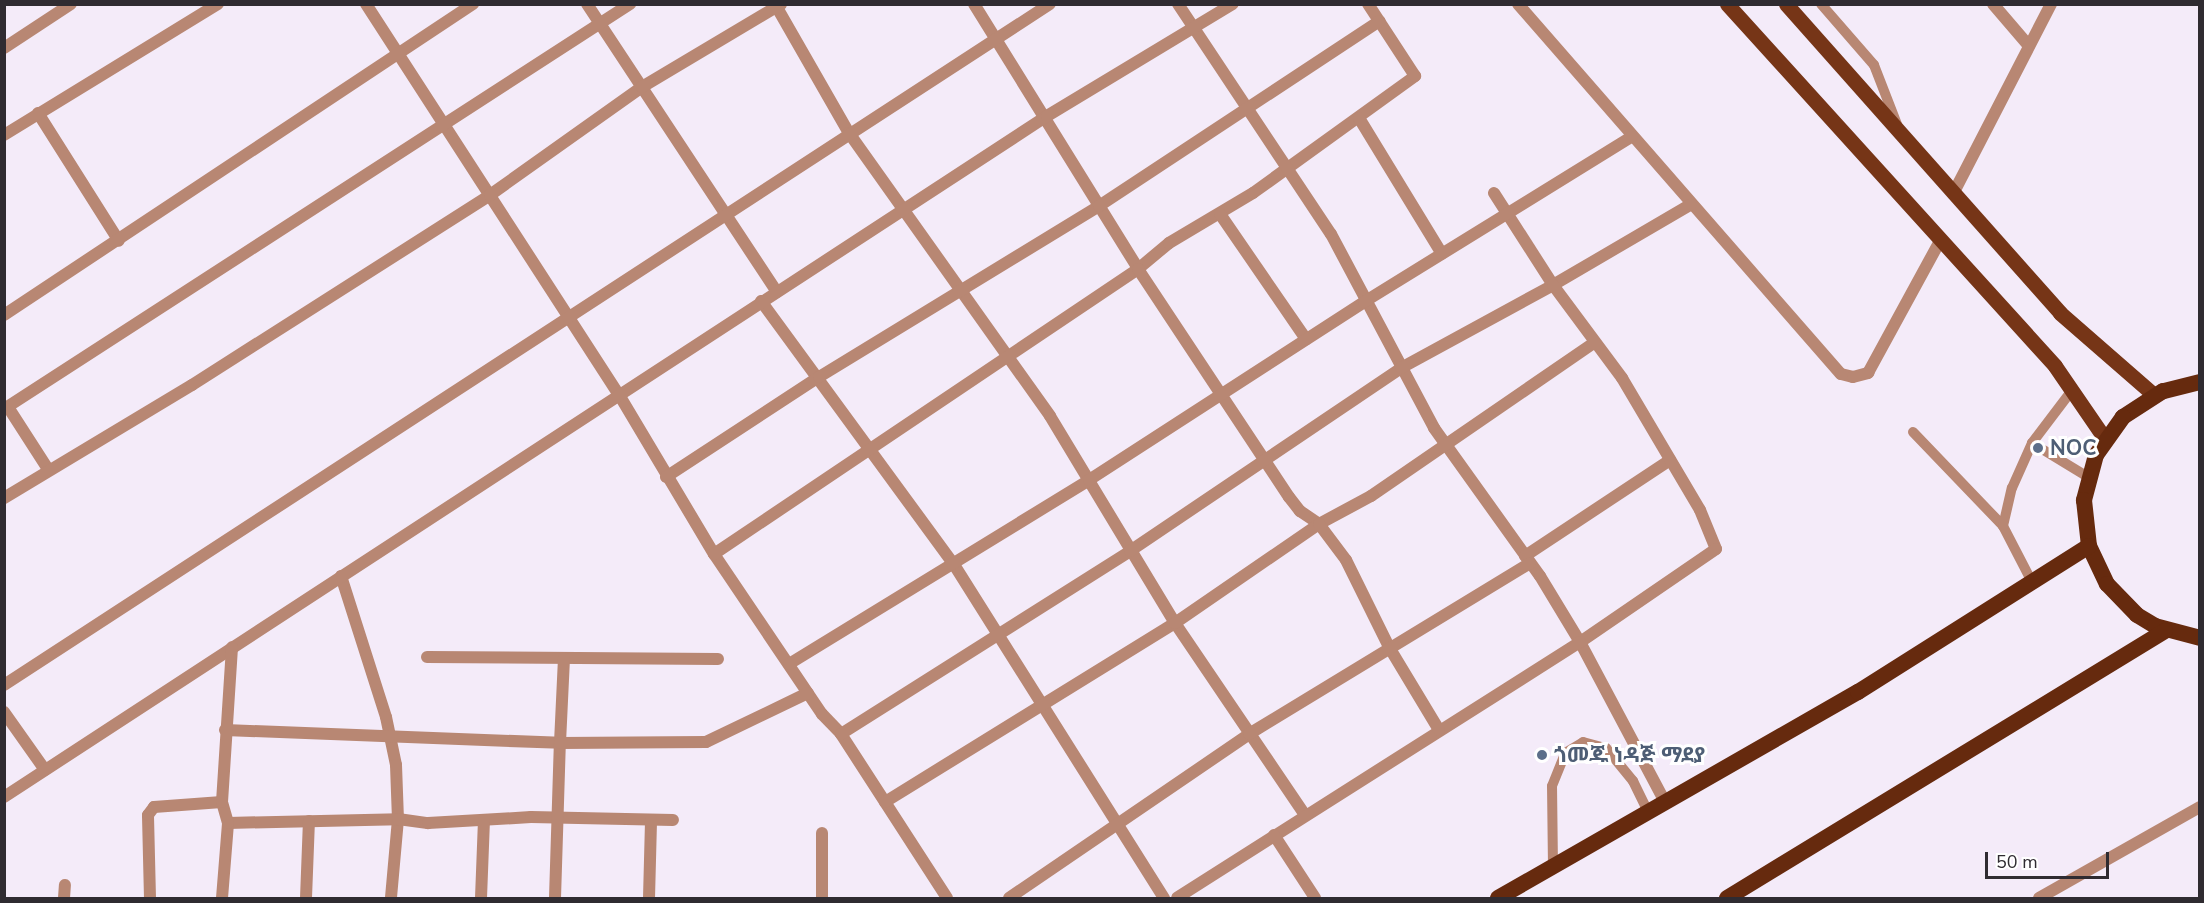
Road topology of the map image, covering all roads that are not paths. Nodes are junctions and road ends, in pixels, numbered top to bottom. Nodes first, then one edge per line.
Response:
1 (71, 4) edge
2 (218, 4) edge
3 (366, 4) edge
4 (473, 4) edge
5 (587, 4) edge
6 (630, 4) edge
7 (974, 4) edge
8 (1050, 4) edge
9 (1178, 4) edge
10 (1233, 4) edge
11 (1368, 4) edge
12 (1518, 4) edge
13 (1727, 4) edge
14 (1786, 4) edge
15 (1821, 4) edge
16 (1993, 4) edge
17 (2051, 4) edge
18 (778, 6) edge
19 (1380, 21) junction
20 (600, 24) junction
21 (1192, 28) junction
22 (996, 38) junction
23 (2029, 46) junction
24 (4, 48) edge
25 (399, 52) junction
26 (642, 87) junction
27 (1247, 111) junction
28 (39, 113) junction
29 (1047, 116) junction
30 (1359, 118) junction
31 (444, 126) junction
32 (1899, 132) junction
33 (849, 133) junction
34 (4, 135) edge
35 (1630, 137) junction
36 (1289, 168) junction
37 (1494, 193) dead end
38 (1953, 194) junction
39 (490, 195) junction
40 (1690, 205) junction
41 (1099, 206) junction
42 (904, 211) junction
43 (1220, 214) junction
44 (1508, 214) junction
45 (727, 215) junction
46 (119, 241) junction
47 (1939, 243) junction
48 (1442, 254) junction
49 (1138, 269) junction
50 (1552, 285) junction
51 (962, 290) junction
52 (777, 291) junction
53 (762, 301) junction
54 (1364, 302) junction
55 (4, 315) edge
56 (569, 317) junction
57 (1306, 339) junction
58 (1594, 343) junction
59 (1007, 355) junction
60 (1401, 368) junction
61 (819, 377) junction
62 (2199, 382) edge
63 (2073, 389) junction
64 (1221, 393) junction
65 (2154, 395) junction
66 (621, 398) junction
67 (6, 408) edge
68 (1912, 432) dead end
69 (2105, 439) junction
70 (2032, 443) junction
71 (1446, 444) junction
72 (869, 451) junction
73 (1267, 459) junction
74 (1670, 460) junction
75 (48, 469) junction
76 (666, 477) junction
77 (2088, 477) junction
78 (1089, 480) junction
79 (4, 498) edge
80 (1319, 524) junction
81 (2002, 526) junction
82 (2089, 546) junction
83 (1130, 551) junction
84 (714, 554) junction
85 (1528, 559) junction
86 (953, 563) junction
87 (341, 576) junction
88 (2032, 582) junction
89 (1175, 623) junction
90 (2165, 631) junction
91 (995, 635) junction
92 (2199, 638) edge
93 (1580, 642) junction
94 (232, 647) junction
95 (1389, 647) junction
96 (427, 657) dead end
97 (564, 658) junction
98 (718, 658) dead end
99 (789, 664) junction
100 (4, 685) edge
101 (808, 693) junction
102 (1042, 703) junction
103 (4, 712) edge
104 (225, 730) junction
105 (1439, 730) junction
106 (841, 734) junction
107 (1249, 734) junction
108 (388, 739) junction
109 (560, 743) junction
110 (45, 770) junction
111 (4, 797) edge
112 (222, 802) junction
113 (885, 802) junction
114 (1665, 802) junction
115 (2199, 807) edge
116 (1648, 812) junction
117 (1305, 815) junction
118 (556, 817) junction
119 (398, 819) junction
120 (484, 820) junction
121 (651, 820) junction
122 (673, 820) dead end
123 (309, 821) junction
124 (228, 823) junction
125 (1118, 824) junction
126 (822, 833) dead end
127 (1274, 835) junction
128 (1553, 867) junction
129 (65, 885) dead end
130 (64, 898) edge
131 (150, 898) edge
132 (222, 898) edge
133 (306, 898) edge
134 (391, 898) edge
135 (481, 898) edge
136 (555, 898) edge
137 (649, 898) edge
138 (822, 898) edge
139 (947, 898) edge
140 (1009, 898) edge
141 (1164, 898) edge
142 (1177, 898) edge
143 (1315, 898) edge
144 (1498, 898) edge
145 (1727, 898) edge
146 (2038, 898) edge

1 - 24 street
2 - 28 street
3 - 25 street
4 - 25 street
5 - 20 street
6 - 20 street
7 - 22 street
8 - 22 street
9 - 21 street
10 - 21 street
11 - 19 street
12 - 35 street
13 - 47 main road
14 - 32 main road
15 - 32 lane
16 - 23 street
17 - 23 street
18 - 26 street
18 - 33 street
19 - 27 street
19 - 30 street
20 - 26 street
20 - 31 street
21 - 27 street
21 - 29 street
22 - 29 street
22 - 33 street
23 - 38 street
25 - 31 street
25 - 46 street
26 - 39 street
26 - 45 street
27 - 36 street
27 - 41 street
28 - 34 street
28 - 46 street
29 - 41 street
29 - 42 street
30 - 36 street
30 - 48 street
31 - 39 street
31 - 67 street
32 - 38 main road
33 - 42 street
33 - 45 street
35 - 40 street
35 - 44 street
36 - 43 street
36 - 54 street
37 - 44 street
38 - 65 main road
39 - 56 street
39 - 75 street
40 - 47 street
40 - 50 street
41 - 49 street
41 - 51 street
42 - 51 street
42 - 52 street
43 - 49 street
43 - 57 street
44 - 48 street
44 - 50 street
45 - 52 street
45 - 56 street
46 - 55 street
47 - 63 main road
48 - 54 street
49 - 59 street
49 - 64 street
50 - 58 street
50 - 60 street
51 - 59 street
51 - 61 street
52 - 53 street
53 - 61 street
53 - 66 street
54 - 57 street
54 - 60 street
56 - 66 street
56 - 100 street
57 - 64 street
58 - 71 street
58 - 74 street
59 - 72 street
59 - 78 street
60 - 71 street
60 - 73 street
61 - 72 street
61 - 76 street
62 - 65 highway
63 - 69 main road
63 - 70 lane
64 - 73 street
64 - 78 street
65 - 69 highway
66 - 76 street
66 - 87 street
67 - 75 street
68 - 81 lane
69 - 77 highway
70 - 77 lane
70 - 81 lane
71 - 80 street
71 - 85 street
72 - 84 street
72 - 86 street
73 - 80 street
73 - 83 street
74 - 85 street
74 - 93 street
75 - 79 street
76 - 84 street
77 - 82 highway
78 - 83 street
78 - 86 street
80 - 89 street
80 - 95 street
81 - 88 lane
82 - 88 highway
82 - 90 highway
83 - 89 street
83 - 91 street
84 - 99 street
85 - 93 street
85 - 95 street
86 - 91 street
86 - 99 street
87 - 94 street
87 - 108 street
88 - 114 highway
89 - 102 street
89 - 107 street
90 - 92 highway
90 - 145 highway
91 - 102 street
91 - 106 street
93 - 105 street
93 - 114 street
94 - 104 street
94 - 110 street
95 - 105 street
95 - 107 street
96 - 97 street
97 - 98 street
97 - 109 street
99 - 101 street
101 - 106 street
101 - 109 street
102 - 113 street
102 - 125 street
103 - 110 street
104 - 108 street
104 - 112 street
105 - 117 street
106 - 113 street
107 - 117 street
107 - 125 street
108 - 109 street
108 - 119 street
109 - 118 street
110 - 111 street
112 - 124 street
112 - 131 street
113 - 139 street
114 - 116 highway
115 - 146 street
116 - 128 highway
116 - 128 lane
117 - 127 street
118 - 120 street
118 - 121 street
118 - 136 street
119 - 120 street
119 - 123 street
119 - 134 street
120 - 135 street
121 - 122 street
121 - 137 street
123 - 124 street
123 - 133 street
124 - 132 street
125 - 140 street
125 - 141 street
126 - 138 street
127 - 142 street
127 - 143 street
128 - 144 highway
129 - 130 street

